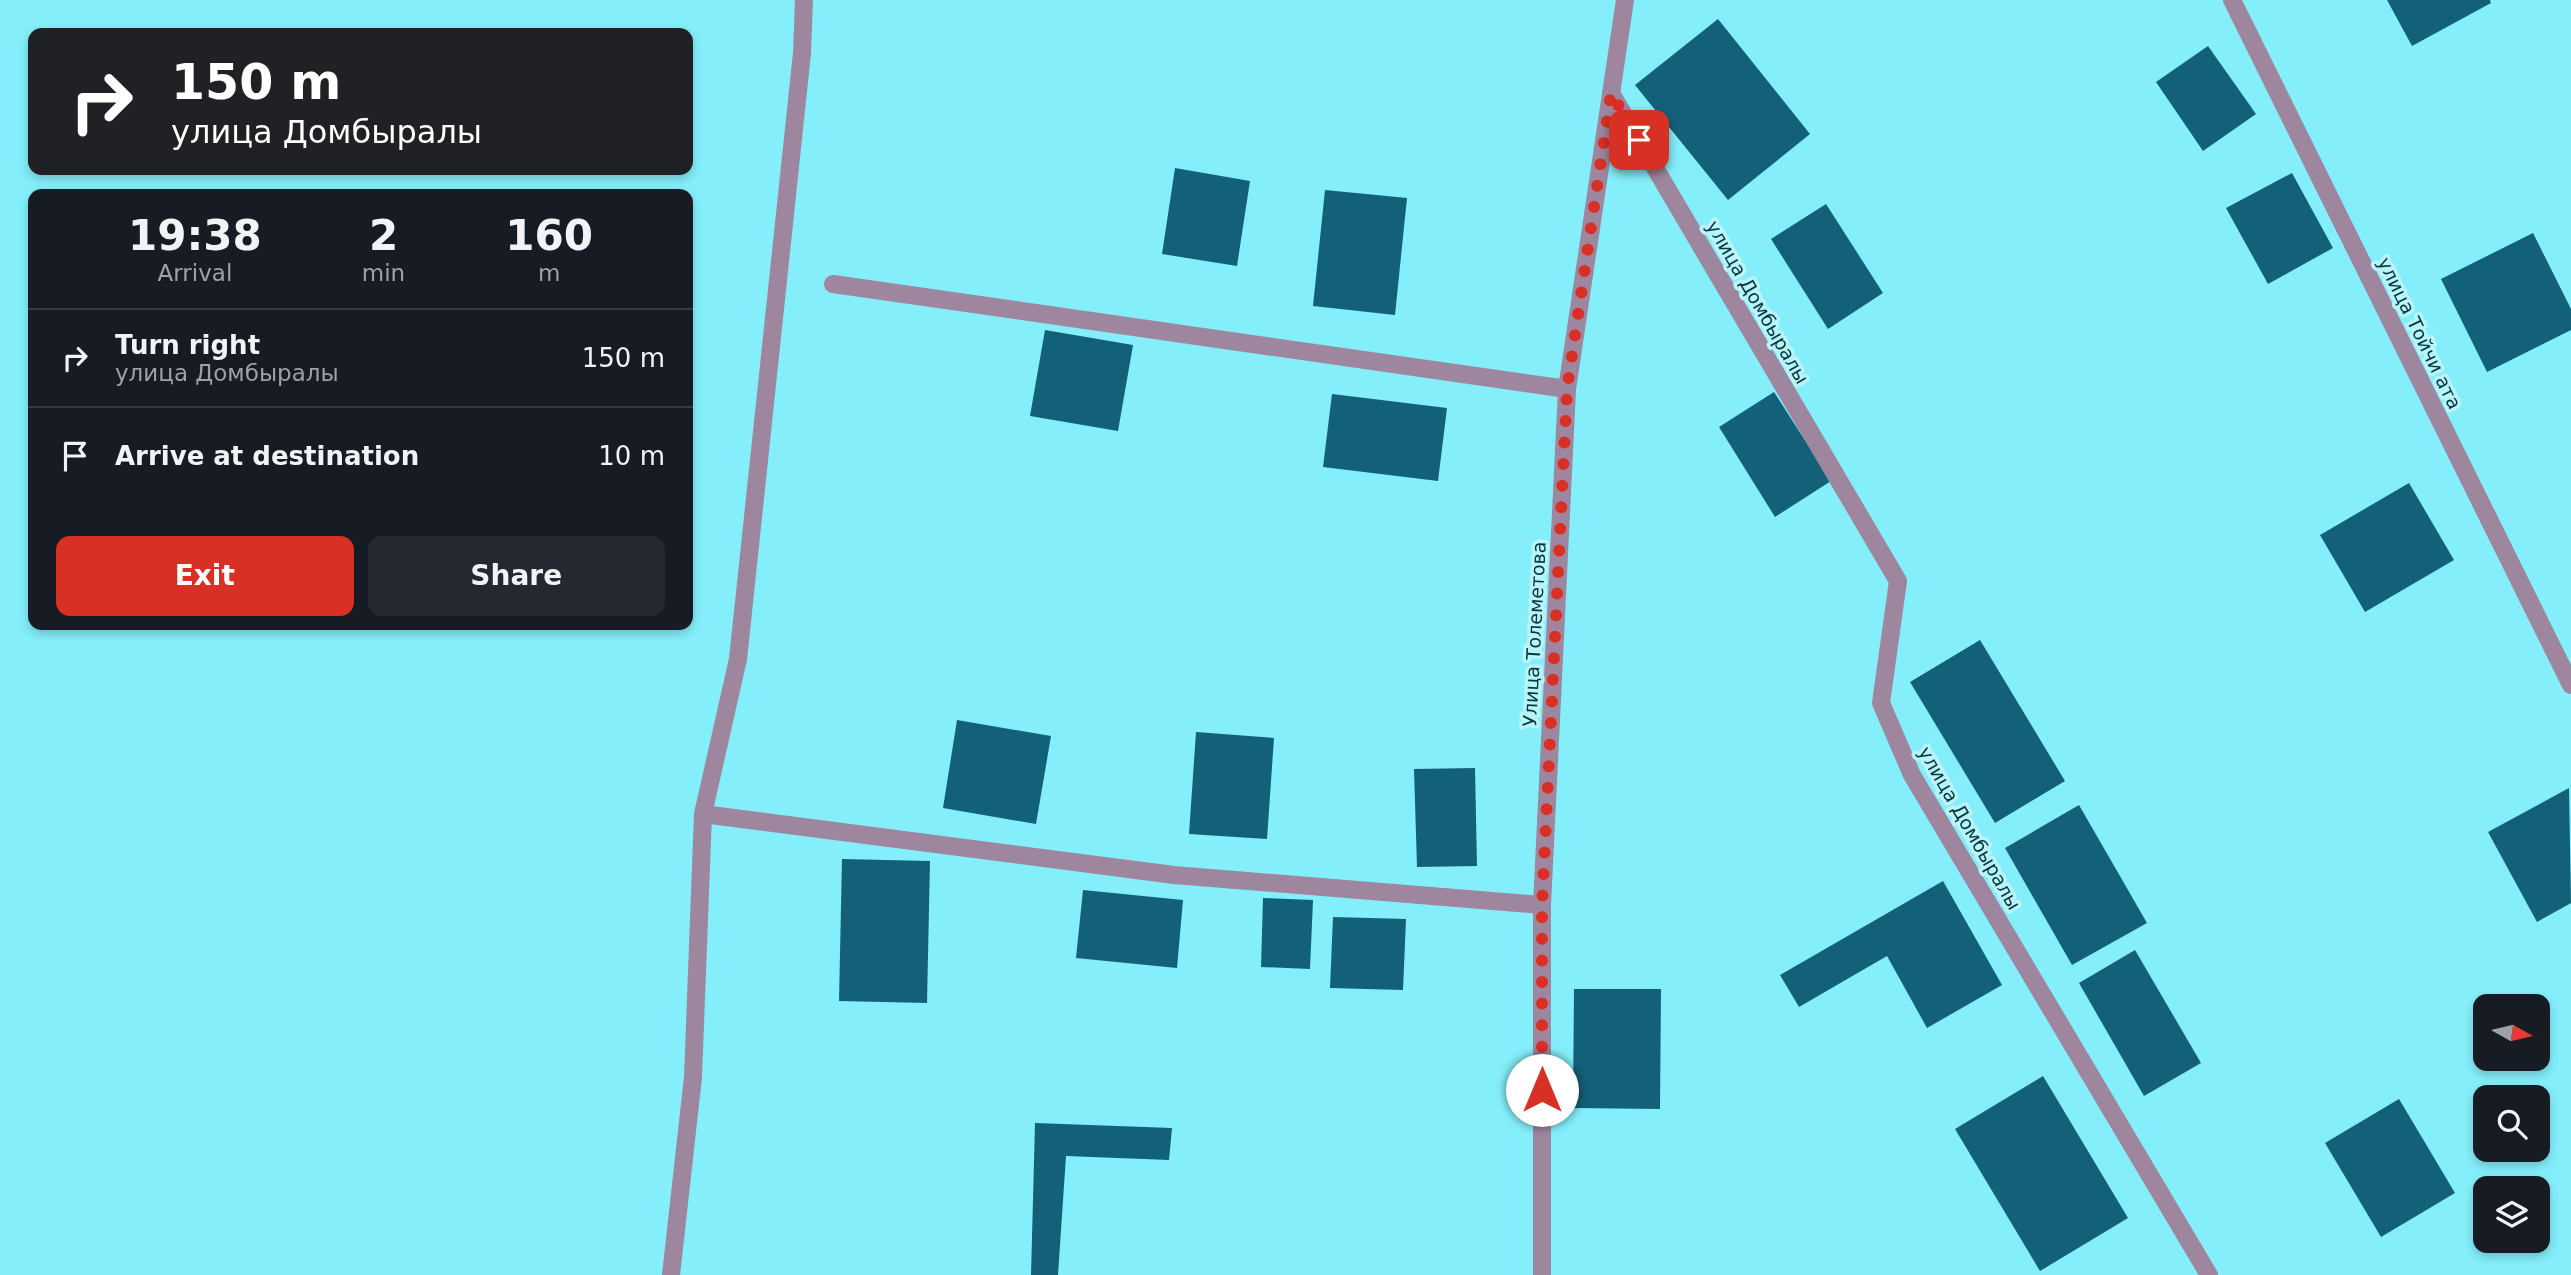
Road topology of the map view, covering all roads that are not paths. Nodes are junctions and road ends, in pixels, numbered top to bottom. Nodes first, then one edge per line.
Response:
1 (804, 0) edge
2 (1625, 0) edge
3 (2232, 0) edge
4 (1611, 93) junction
5 (832, 284) dead end
6 (1567, 389) junction
7 (2571, 685) edge
8 (703, 814) junction
9 (1542, 905) junction
10 (671, 1275) edge
11 (1542, 1275) edge
12 (2209, 1275) edge

1 - 8 street
2 - 4 street, Улица Толеметова
3 - 7 street, улица Тойчи ата
4 - 6 street, Улица Толеметова
4 - 12 street, улица Домбыралы
5 - 6 street
6 - 9 street, Улица Толеметова
8 - 9 street
8 - 10 street
9 - 11 street, Улица Толеметова

